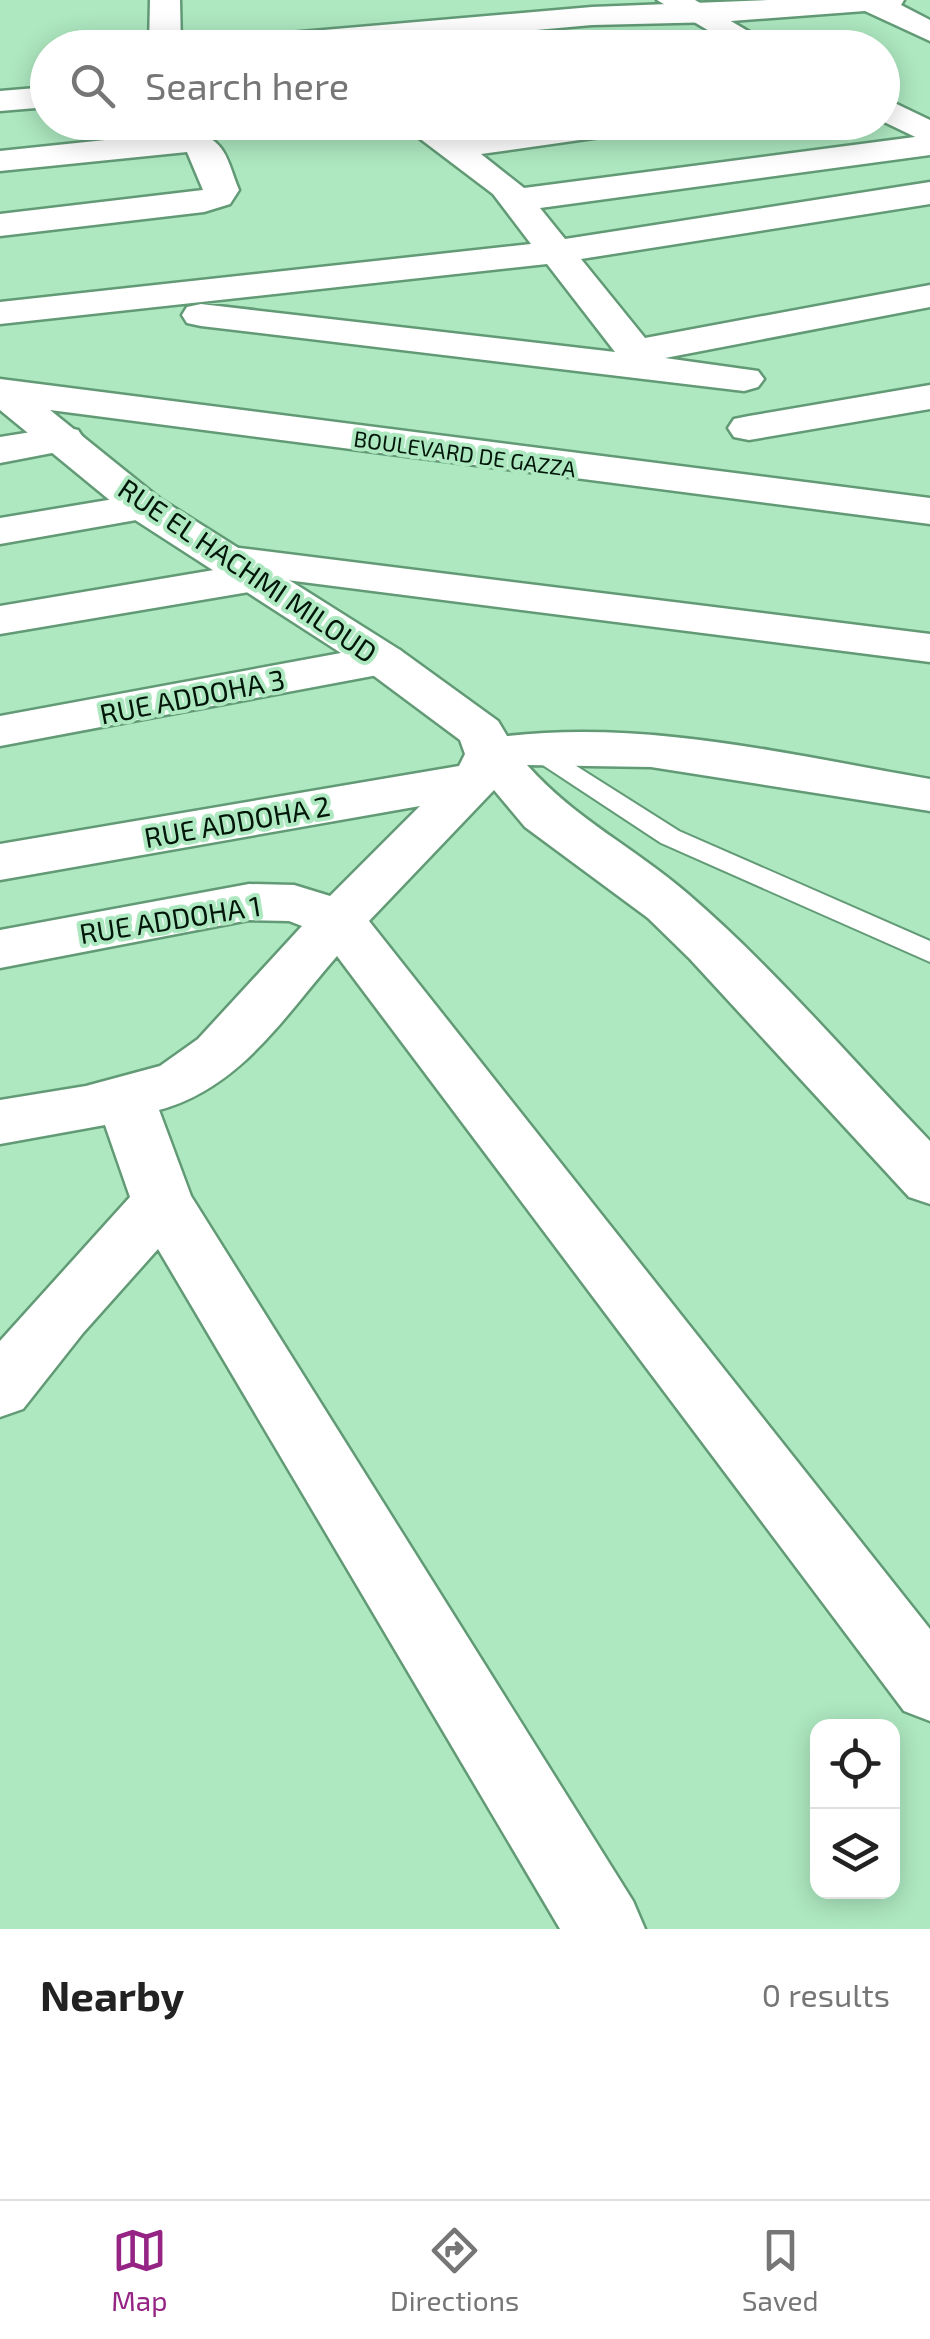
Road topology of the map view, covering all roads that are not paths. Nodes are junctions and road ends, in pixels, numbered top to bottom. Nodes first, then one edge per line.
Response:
1 (164, 0) edge
2 (880, 1) edge
3 (682, 7) edge
4 (504, 12) edge
5 (165, 30) edge
6 (397, 30) edge
7 (727, 30) edge
8 (930, 32) edge
9 (30, 98) edge
10 (0, 101) edge
11 (900, 118) edge
12 (930, 134) edge
13 (439, 140) edge
14 (507, 140) edge
15 (930, 145) edge
16 (450, 148) junction
17 (0, 161) edge
18 (930, 194) edge
19 (517, 200) junction
20 (0, 225) edge
21 (554, 252) junction
22 (930, 296) edge
23 (124, 303) junction
24 (0, 314) edge
25 (730, 332) junction
26 (644, 360) junction
27 (744, 379) junction
28 (1, 391) edge
29 (930, 397) edge
30 (750, 428) junction
31 (63, 440) junction
32 (0, 450) edge
33 (750, 490) junction
34 (144, 507) junction
35 (930, 512) edge
36 (0, 531) edge
37 (236, 569) junction
38 (0, 620) edge
39 (930, 648) edge
40 (383, 660) junction
41 (0, 731) edge
42 (499, 760) junction
43 (930, 795) edge
44 (0, 862) edge
45 (339, 920) junction
46 (0, 949) edge
47 (930, 952) edge
48 (124, 1096) junction
49 (0, 1122) edge
50 (930, 1180) edge
51 (163, 1203) junction
52 (0, 1389) edge
53 (930, 1686) edge
54 (605, 1929) edge

1 - 5 street
2 - 3 street
2 - 8 street
3 - 4 street
3 - 7 street
4 - 6 street
9 - 10 street
11 - 12 street
13 - 16 street
14 - 16 street
15 - 19 street
16 - 19 street
17 - 20 street
18 - 21 street
19 - 21 street
21 - 23 street
21 - 26 street
22 - 25 street
23 - 24 street
23 - 26 street
25 - 26 street
25 - 27 street
26 - 27 street
27 - 30 street
28 - 31 street, RUE EL HACHMI MILOUD
28 - 33 street, BOULEVARD DE GAZZA
29 - 30 street
30 - 33 street
31 - 32 street
31 - 34 street, RUE EL HACHMI MILOUD
33 - 35 street, BOULEVARD DE GAZZA
34 - 36 street
34 - 37 street, RUE EL HACHMI MILOUD
37 - 38 street
37 - 39 street
37 - 40 street, RUE EL HACHMI MILOUD
40 - 41 street, RUE ADDOHA 3
40 - 42 street, RUE EL HACHMI MILOUD
42 - 43 street, RUE ADDOHA 2
42 - 44 street, RUE ADDOHA 2
42 - 45 street
42 - 47 lane
42 - 50 street, RUE EL HACHMI MILOUD
45 - 46 street, RUE ADDOHA 1
45 - 48 street
45 - 53 street
48 - 49 street
48 - 51 street
51 - 52 street
51 - 54 street

